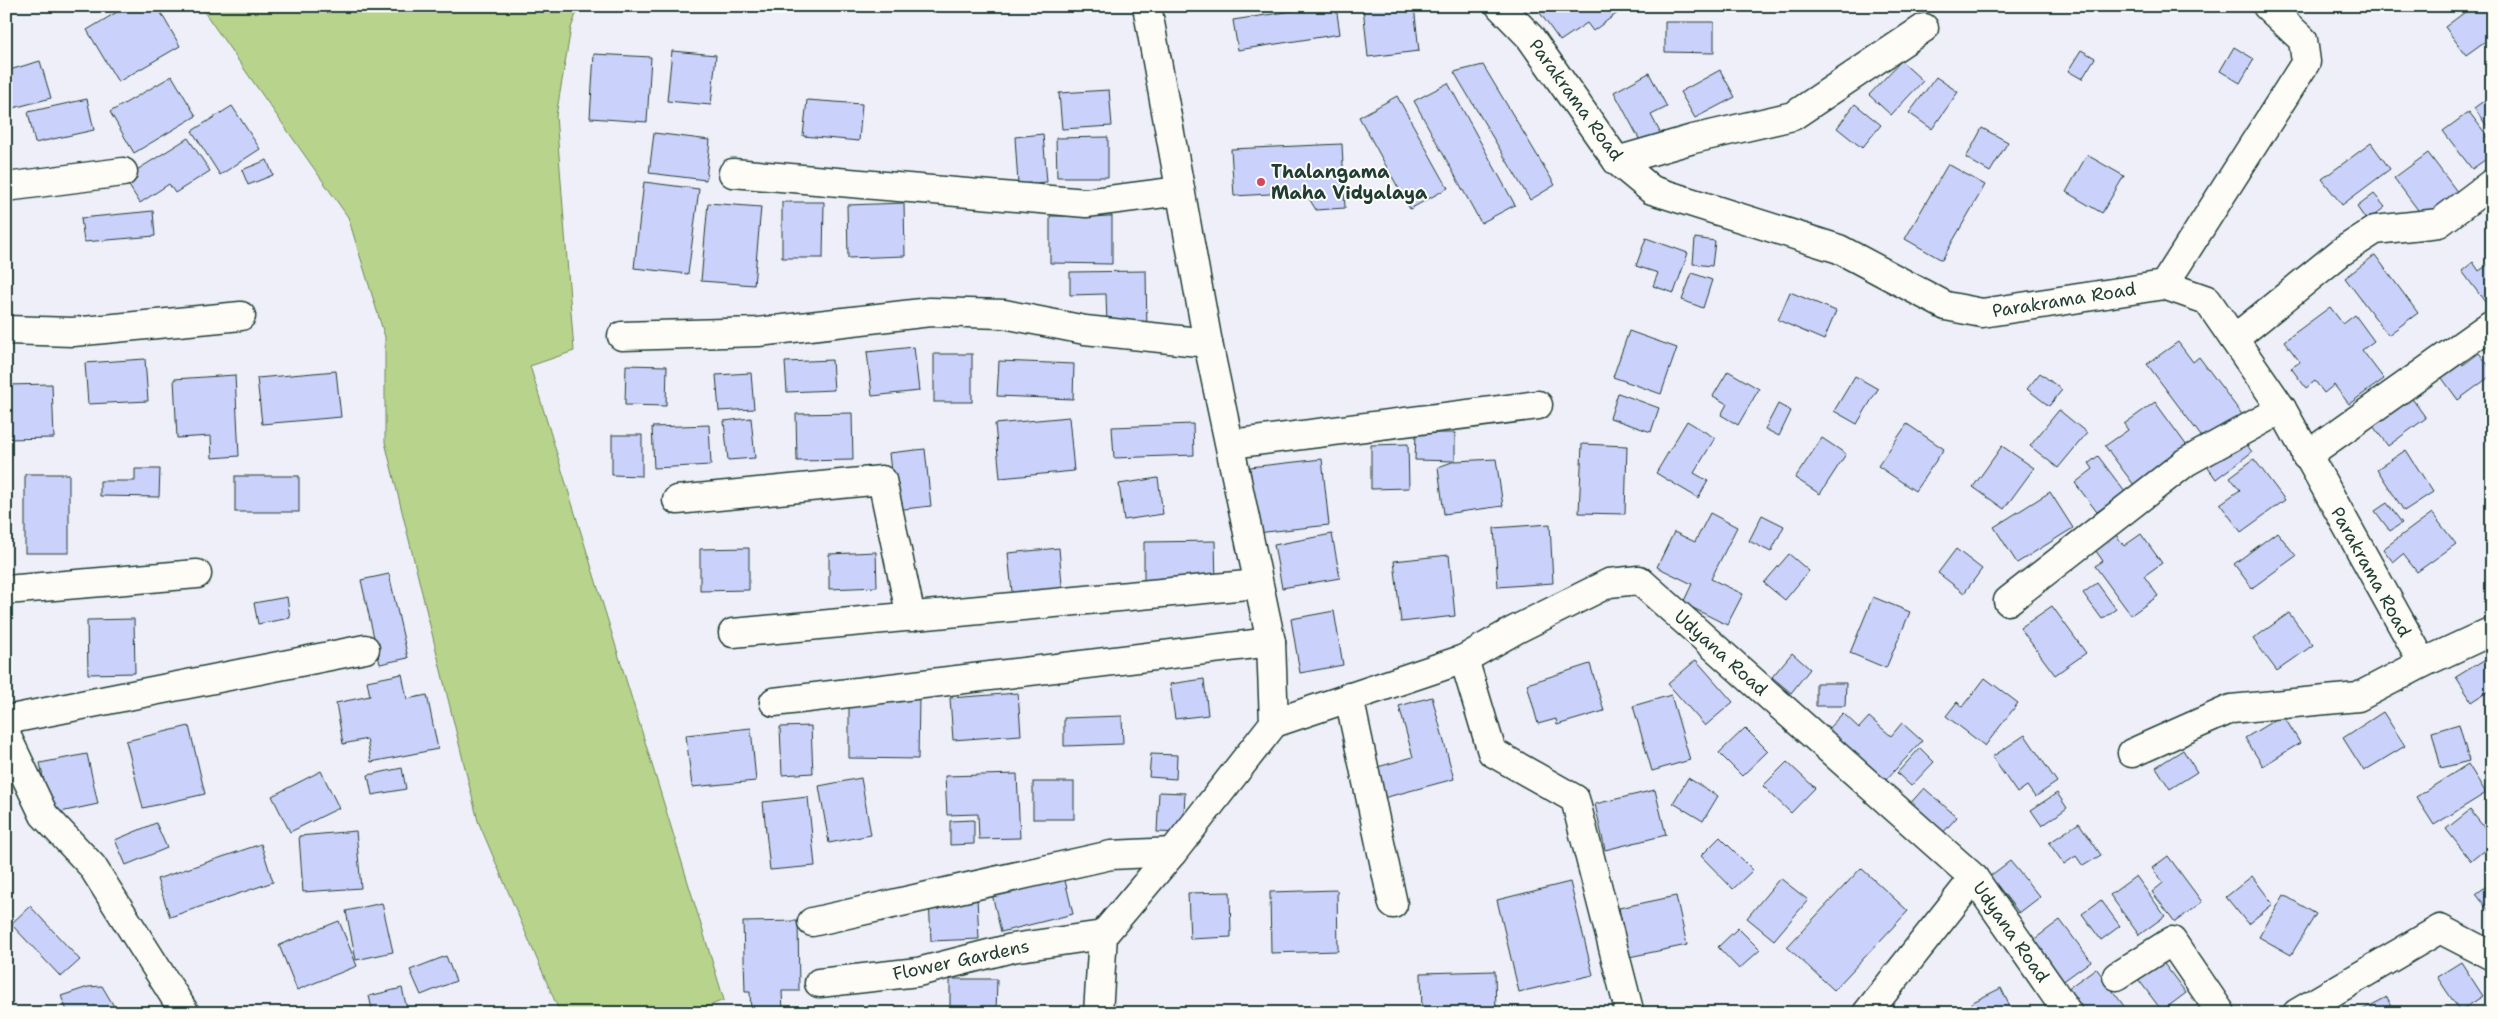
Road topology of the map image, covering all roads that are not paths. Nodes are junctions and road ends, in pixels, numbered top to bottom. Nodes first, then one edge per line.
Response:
1 (1500, 6) edge
2 (2266, 6) edge
3 (1152, 7) edge
4 (1924, 28) dead end
5 (1617, 160) junction
6 (123, 172) dead end
7 (733, 173) dead end
8 (2492, 183) edge
9 (6, 187) edge
10 (1180, 192) junction
11 (2164, 285) junction
12 (241, 316) dead end
13 (2492, 324) edge
14 (6, 330) edge
15 (622, 336) dead end
16 (2234, 339) junction
17 (1208, 343) junction
18 (1538, 405) dead end
19 (2282, 409) junction
20 (1231, 444) junction
21 (2306, 456) junction
22 (677, 500) dead end
23 (197, 574) dead end
24 (1258, 584) junction
25 (6, 590) edge
26 (2008, 601) dead end
27 (911, 617) junction
28 (2492, 631) edge
29 (733, 633) dead end
30 (1271, 642) junction
31 (365, 649) dead end
32 (1464, 659) junction
33 (2423, 663) junction
34 (1349, 697) junction
35 (774, 702) dead end
36 (6, 720) edge
37 (1274, 723) junction
38 (6, 735) edge
39 (2132, 753) dead end
40 (1173, 852) junction
41 (1974, 878) junction
42 (1393, 904) dead end
43 (812, 922) dead end
44 (1103, 935) junction
45 (2492, 956) edge
46 (2118, 976) dead end
47 (819, 984) dead end
48 (1629, 1010) dead end
49 (185, 1013) edge
50 (1098, 1013) edge
51 (1867, 1013) edge
52 (2068, 1013) edge
53 (2221, 1013) edge
54 (2297, 1013) edge

1 - 5 street, Parakrama Road
2 - 11 street
3 - 10 street
4 - 5 street
5 - 11 street, Parakrama Road
6 - 9 street
7 - 10 street
8 - 16 street
10 - 17 street
11 - 16 street, Parakrama Road
12 - 14 street
13 - 21 street
15 - 17 street
16 - 19 street, Parakrama Road
17 - 20 street
18 - 20 street
19 - 21 street, Parakrama Road
19 - 26 street
20 - 24 street
21 - 33 street, Parakrama Road
22 - 27 street
23 - 25 street
24 - 27 street
24 - 30 street
27 - 29 street
28 - 33 street
30 - 35 street
30 - 37 street
31 - 36 street
32 - 34 street, Udyana Road
32 - 41 street, Udyana Road
32 - 48 street
33 - 39 street
34 - 37 street, Udyana Road
34 - 42 street
37 - 40 street
38 - 49 street
40 - 43 street
40 - 44 street
41 - 51 street
41 - 52 street, Udyana Road
44 - 47 street, Flower Gardens
44 - 50 street
45 - 54 street
46 - 53 street

